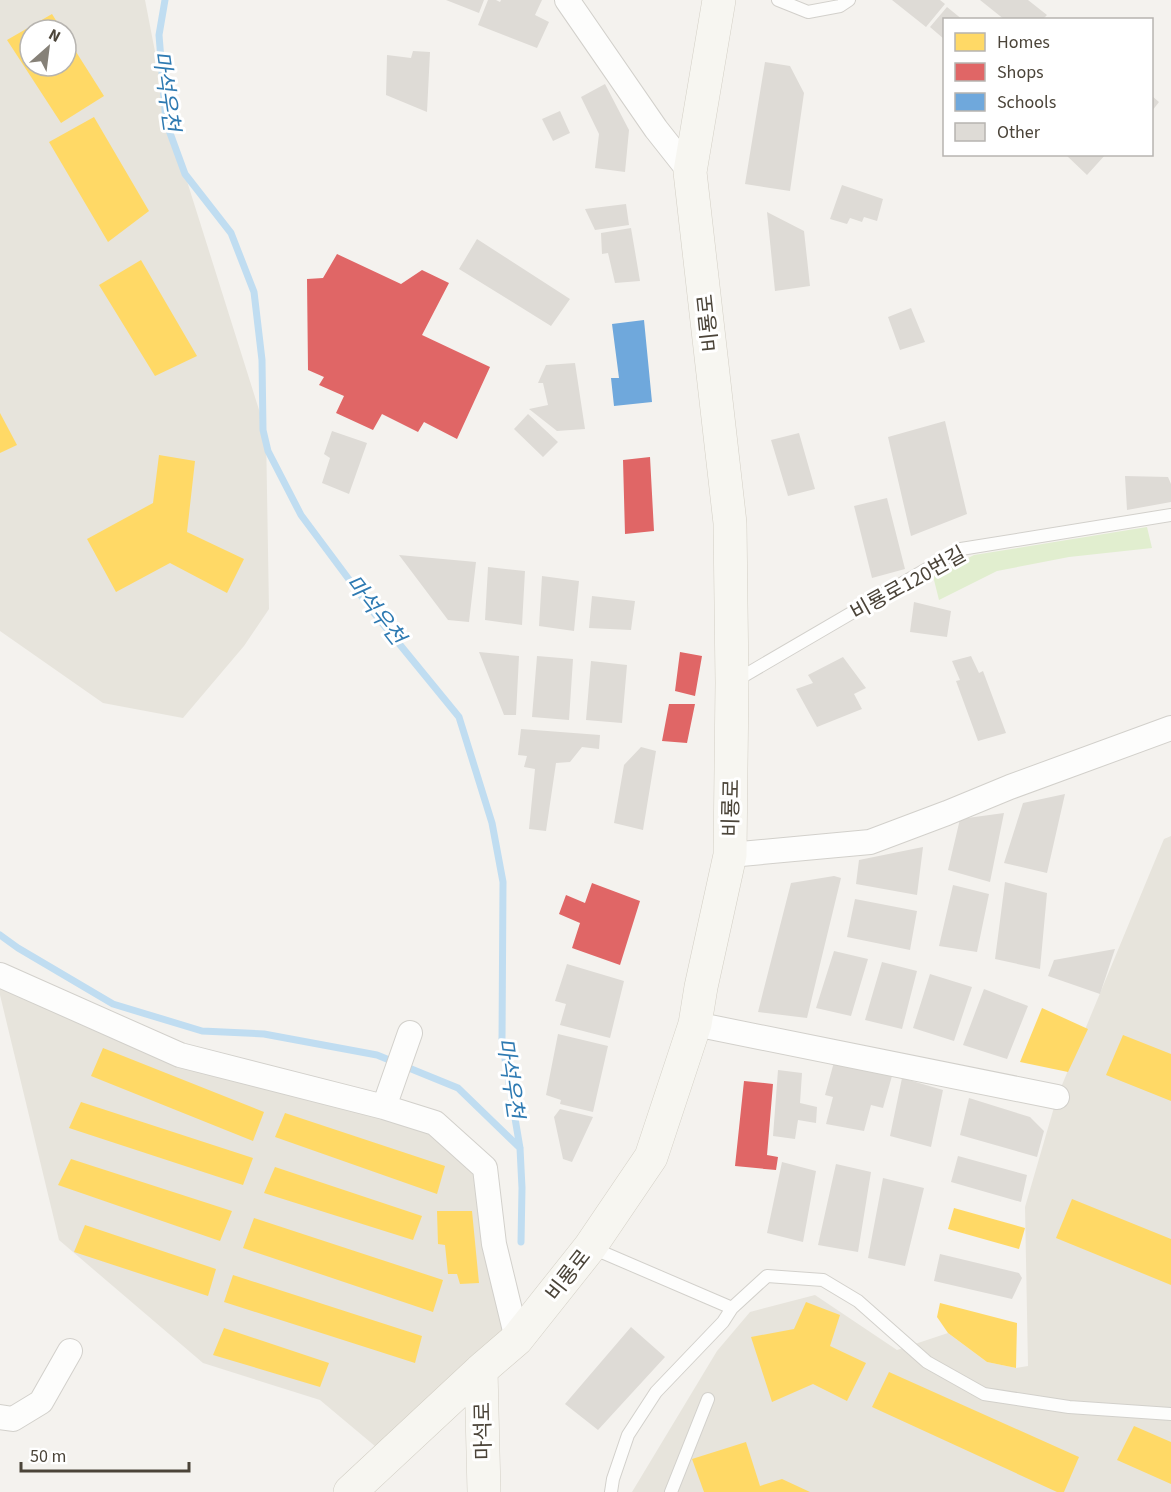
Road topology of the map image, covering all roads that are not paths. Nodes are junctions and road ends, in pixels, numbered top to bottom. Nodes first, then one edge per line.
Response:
1 (567, 0) edge
2 (719, 0) edge
3 (778, 0) edge
4 (849, 0) edge
5 (690, 172) junction
6 (1171, 515) edge
7 (732, 683) junction
8 (1171, 728) edge
9 (730, 855) junction
10 (0, 975) edge
11 (695, 1024) junction
12 (407, 1041) dead end
13 (1058, 1097) dead end
14 (384, 1107) junction
15 (590, 1247) junction
16 (732, 1308) junction
17 (517, 1339) junction
18 (70, 1351) dead end
19 (481, 1370) junction
20 (708, 1399) dead end
21 (1171, 1414) edge
22 (0, 1417) edge
23 (350, 1492) edge
24 (484, 1492) edge
25 (611, 1492) edge
26 (671, 1492) edge

1 - 5 street
2 - 5 main road, 비룡로
3 - 4 lane
5 - 7 main road, 비룡로
6 - 7 lane, 비룡로120번길
7 - 9 main road, 비룡로
8 - 9 street
9 - 11 main road, 비룡로
10 - 14 street
11 - 13 street
11 - 15 main road, 비룡로
12 - 14 street
14 - 17 street
15 - 16 lane
15 - 17 main road, 비룡로
16 - 21 lane
16 - 25 lane
17 - 19 main road, 비룡로
18 - 22 street
19 - 23 main road, 비룡로
19 - 24 main road, 마석로
20 - 26 lane

